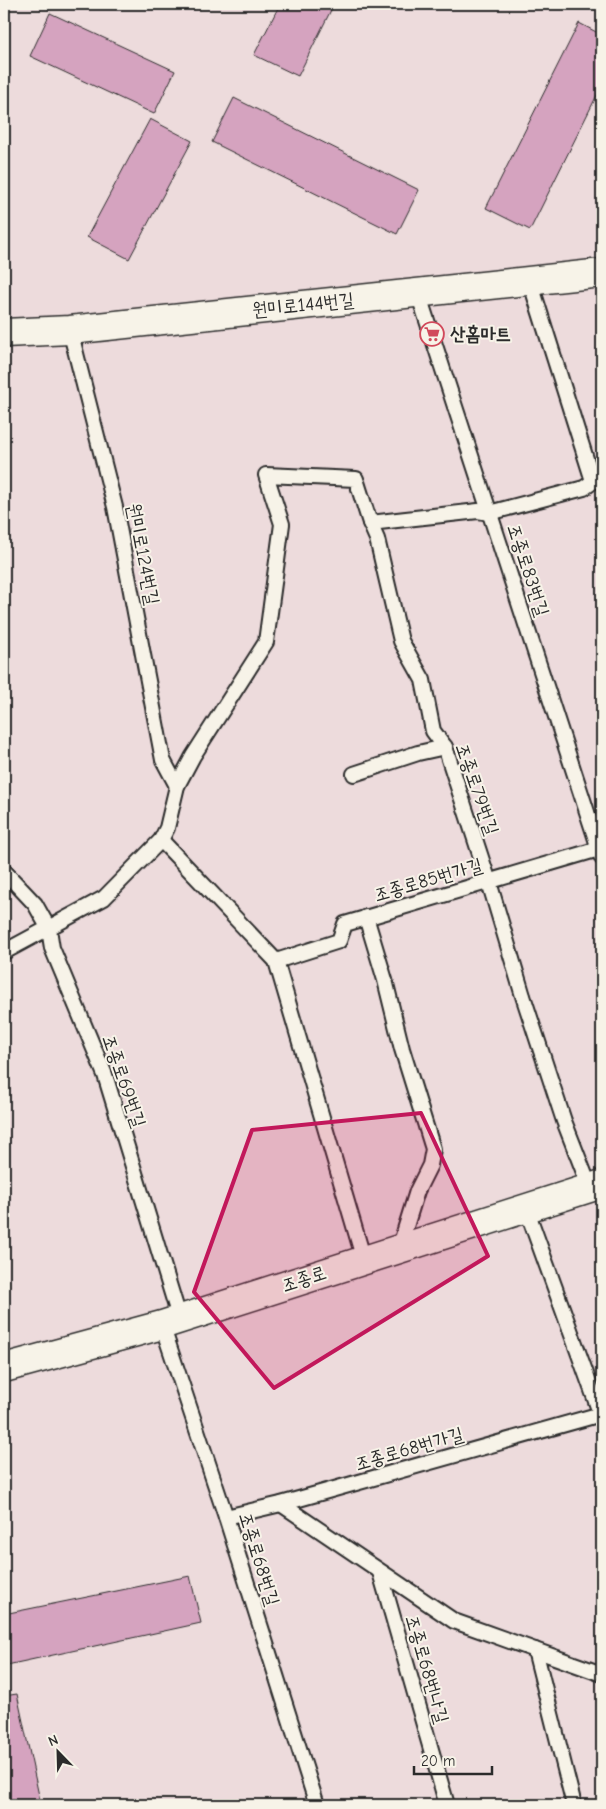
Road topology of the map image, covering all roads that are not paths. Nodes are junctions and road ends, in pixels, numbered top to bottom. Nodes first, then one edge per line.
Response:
1 (602, 273) edge
2 (530, 281) junction
3 (418, 293) junction
4 (70, 330) junction
5 (4, 333) edge
6 (597, 478) edge
7 (490, 512) junction
8 (370, 523) junction
9 (445, 747) junction
10 (354, 774) dead end
11 (177, 786) junction
12 (161, 840) junction
13 (601, 852) edge
14 (4, 871) edge
15 (489, 882) junction
16 (366, 917) junction
17 (49, 928) junction
18 (4, 952) edge
19 (276, 960) junction
20 (596, 1186) edge
21 (526, 1208) junction
22 (399, 1249) junction
23 (364, 1260) junction
24 (171, 1322) junction
25 (4, 1368) edge
26 (602, 1416) edge
27 (281, 1504) junction
28 (226, 1517) junction
29 (380, 1572) junction
30 (535, 1650) junction
31 (602, 1674) edge
32 (317, 1805) edge
33 (447, 1805) edge
34 (574, 1805) edge

1 - 2 street, 원미로144번길
2 - 3 street, 원미로144번길
2 - 6 lane
3 - 4 street, 원미로144번길
3 - 7 lane, 조종로83번길
4 - 5 street, 원미로144번길
4 - 11 lane, 원미로124번길
6 - 7 lane
7 - 8 lane
7 - 13 lane, 조종로83번길
8 - 9 lane, 조종로79번길
8 - 11 lane
9 - 10 lane
9 - 15 lane, 조종로79번길
11 - 12 lane
12 - 17 lane
12 - 19 lane
13 - 15 lane, 조종로85번가길
14 - 17 lane, 조종로69번길
15 - 16 lane, 조종로85번가길
15 - 20 lane, 조종로79번길
16 - 19 lane, 조종로85번가길
16 - 22 lane
17 - 18 lane
17 - 24 lane, 조종로69번길
19 - 23 lane
20 - 21 street, 조종로
21 - 22 street, 조종로
21 - 26 lane
22 - 23 street, 조종로
23 - 24 street, 조종로
24 - 25 street, 조종로
24 - 28 lane, 조종로68번길
26 - 27 lane, 조종로68번가길
27 - 28 lane, 조종로68번가길
27 - 29 lane
28 - 32 lane, 조종로68번길
29 - 30 lane
29 - 33 lane, 조종로68번나길
30 - 31 lane
30 - 34 lane

